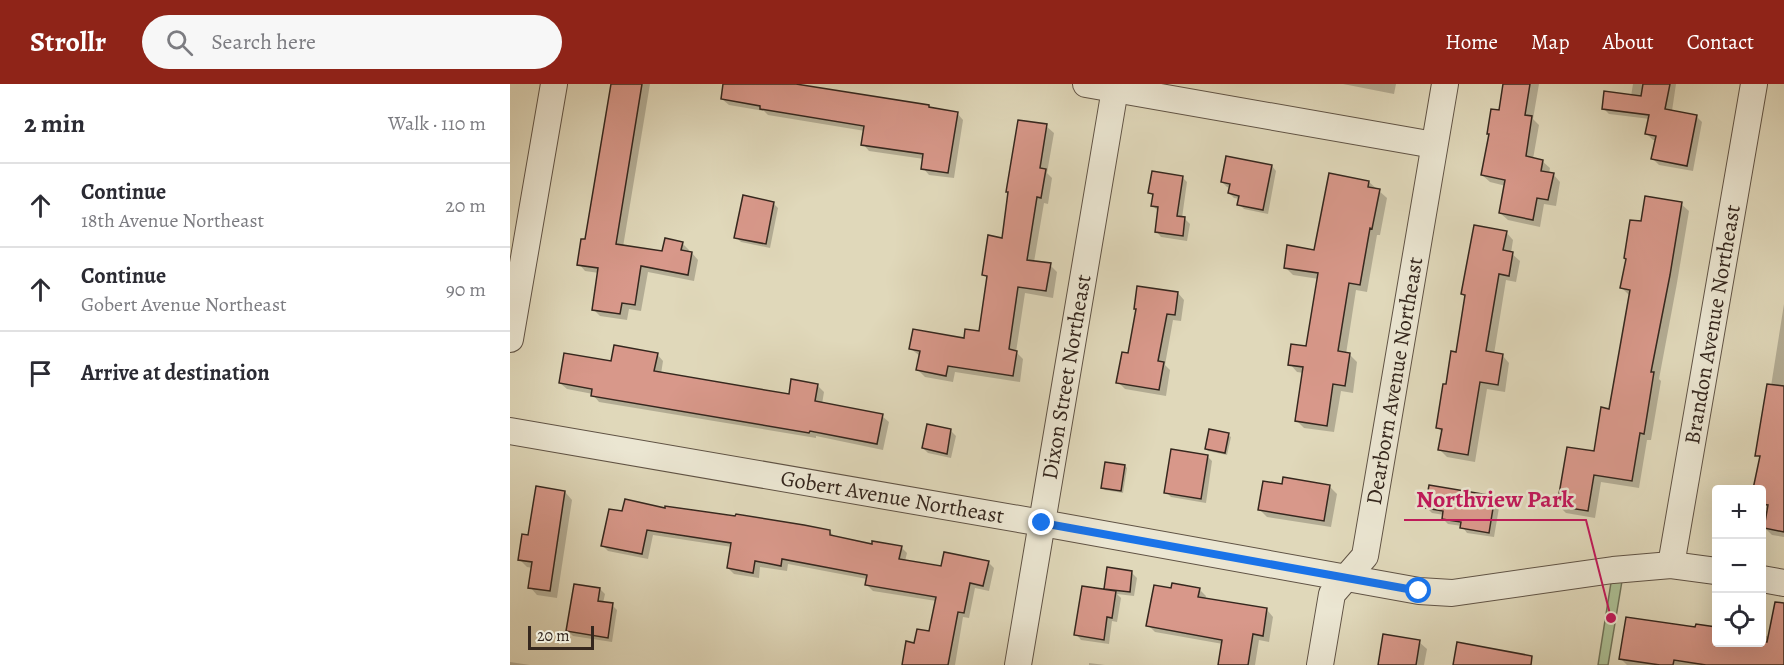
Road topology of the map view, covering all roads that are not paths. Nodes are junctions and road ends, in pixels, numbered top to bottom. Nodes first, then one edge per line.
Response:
1 (554, 84) edge
2 (1086, 84) edge
3 (1445, 84) edge
4 (1754, 84) edge
5 (1115, 89) junction
6 (1434, 145) junction
7 (510, 339) edge
8 (510, 431) edge
9 (1042, 523) junction
10 (1671, 566) junction
11 (1712, 571) edge
12 (1347, 577) junction
13 (1766, 580) edge
14 (1784, 583) edge
15 (1018, 665) edge
16 (1320, 665) edge

1 - 7 street
2 - 5 street
3 - 6 street, Dearborn Avenue Northeast
4 - 10 street, Brandon Avenue Northeast
5 - 6 street
5 - 9 street, Dixon Street Northeast
6 - 12 street, Dearborn Avenue Northeast
8 - 9 street, Gobert Avenue Northeast
9 - 12 street, Gobert Avenue Northeast
9 - 15 street, Dixon Street Northeast
10 - 11 street, Gobert Avenue Northeast
10 - 12 street, Gobert Avenue Northeast
12 - 16 street, Dearborn Avenue Northeast
13 - 14 street

